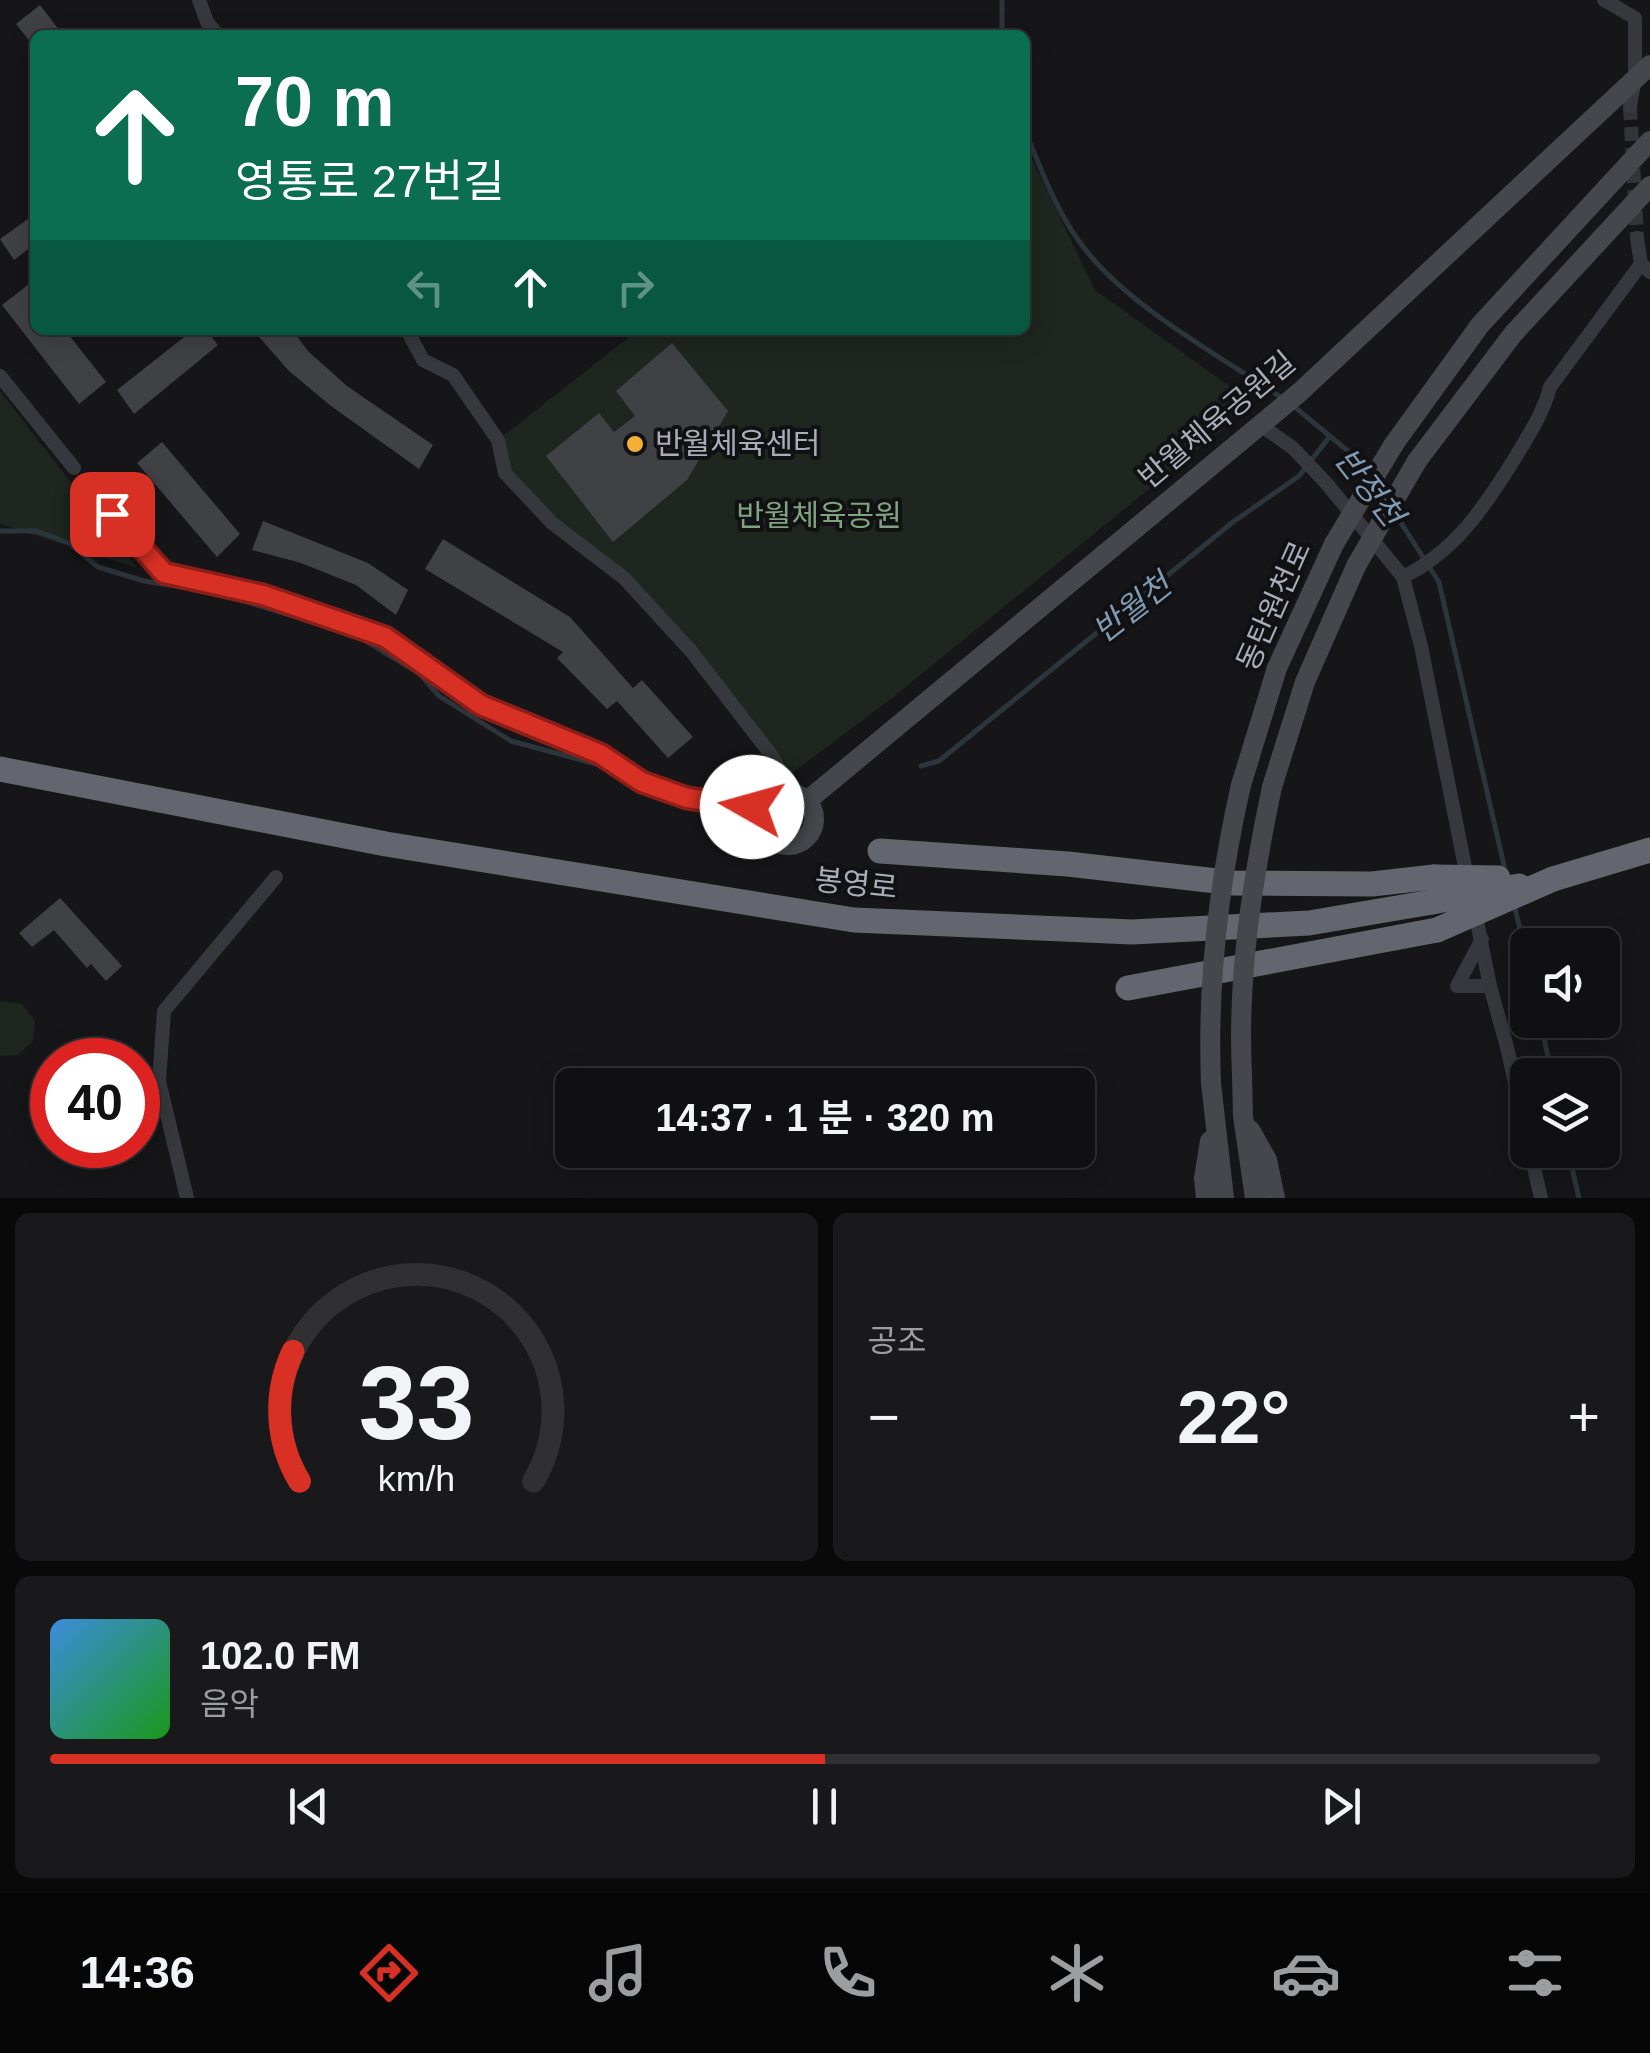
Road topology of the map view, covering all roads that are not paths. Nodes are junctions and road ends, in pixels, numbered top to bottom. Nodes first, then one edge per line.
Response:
1 (199, 0) edge
2 (1604, 0) edge
3 (1633, 0) edge
4 (1635, 18) junction
5 (214, 30) edge
6 (1642, 72) edge
7 (1630, 106) tunnel mouth
8 (1650, 141) edge
9 (1650, 186) edge
10 (1637, 238) tunnel mouth
11 (1646, 268) edge
12 (410, 335) edge
13 (0, 376) edge
14 (1263, 421) junction
15 (74, 468) dead end
16 (87, 484) dead end
17 (1408, 575) junction
18 (600, 754) joint
19 (0, 769) edge
20 (784, 794) junction
21 (807, 801) junction
22 (764, 811) junction
23 (1650, 850) edge
24 (880, 851) dead end
25 (276, 877) dead end
26 (1553, 879) junction
27 (1433, 889) junction
28 (1482, 938) junction
29 (1490, 986) junction
30 (1128, 988) dead end
31 (1510, 1060) edge
32 (1243, 1116) junction
33 (1214, 1119) junction
34 (1534, 1168) edge
35 (187, 1198) edge
36 (1206, 1198) edge
37 (1224, 1198) edge
38 (1255, 1198) edge
39 (1275, 1198) edge
40 (1541, 1198) edge

1 - 5 street
2 - 4 street
3 - 4 street
4 - 6 street
6 - 7 street
6 - 14 main road, 반월체육공원길
8 - 33 main road, 동탄원천로, bridge
9 - 32 main road, 동탄원천로, bridge
10 - 11 street
11 - 17 street
12 - 20 street
13 - 15 street
14 - 17 street
14 - 21 main road, 반월체육공원길
16 - 18 street
17 - 28 street
18 - 22 main road
19 - 27 highway, 봉영로
20 - 21 main road
20 - 22 main road
21 - 22 main road
23 - 26 highway
24 - 27 highway
25 - 35 street
26 - 27 highway, bridge
26 - 30 highway, bridge
28 - 29 street
28 - 29 street
29 - 31 street
32 - 38 main road, 동탄원천로
32 - 39 main road
33 - 36 main road
33 - 37 main road, 동탄원천로
34 - 40 street

